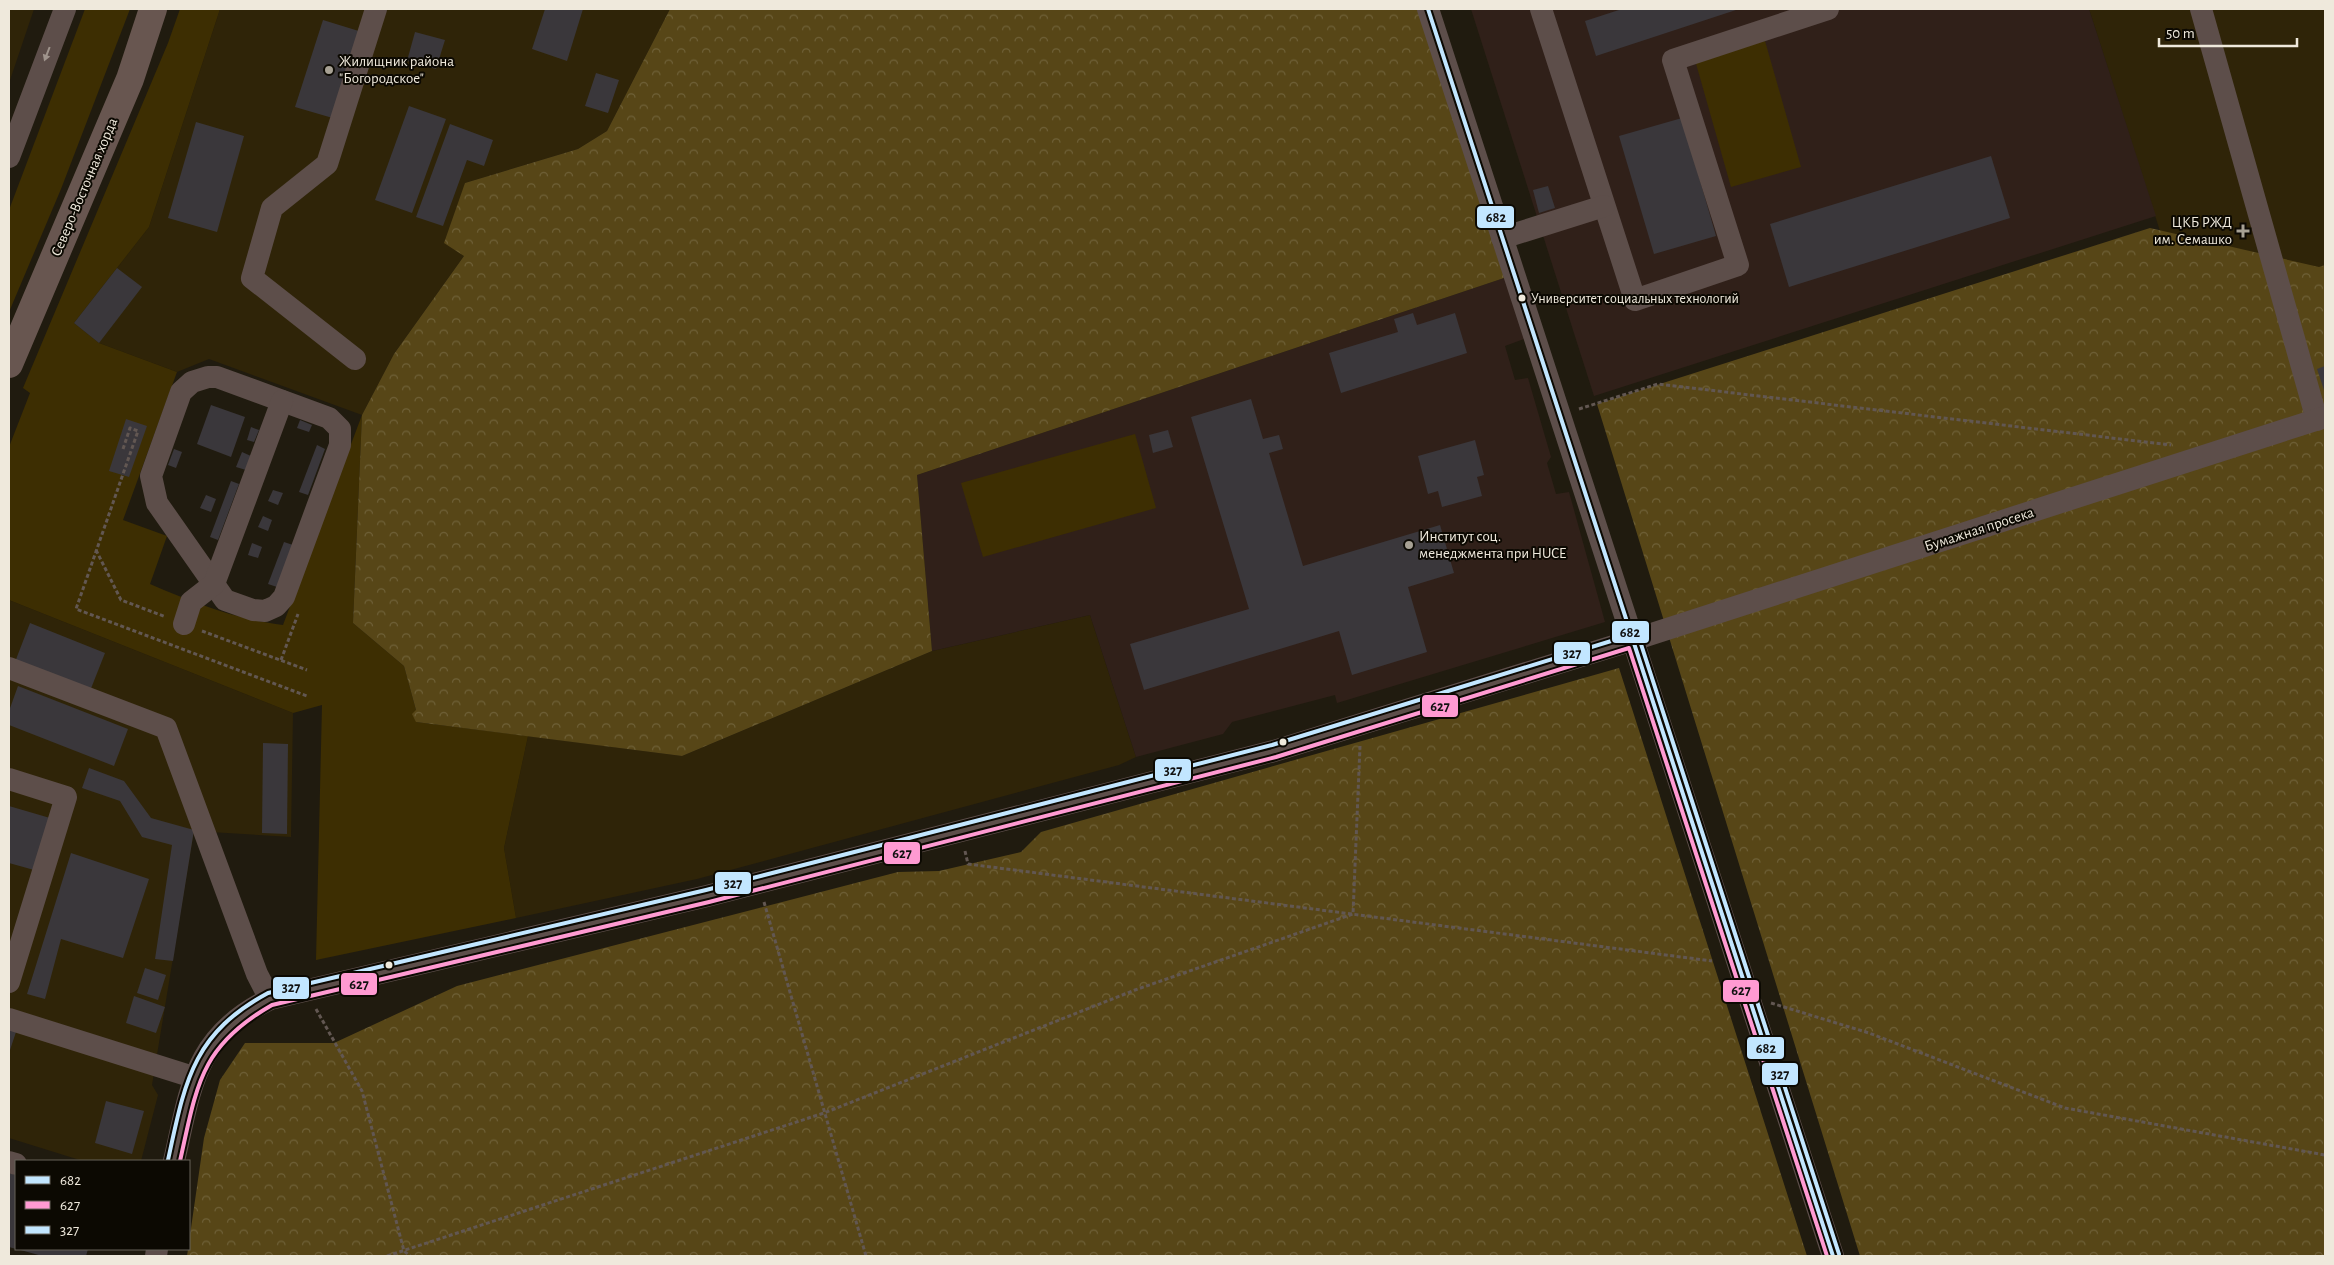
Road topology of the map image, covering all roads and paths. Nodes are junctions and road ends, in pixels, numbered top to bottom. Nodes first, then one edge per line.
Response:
1 (65, 9) edge
2 (153, 9) edge
3 (376, 9) edge
4 (1428, 9) edge
5 (1541, 9) edge
6 (1828, 9) edge
7 (2201, 9) edge
8 (9, 157) edge
9 (1604, 206) junction
10 (1502, 238) junction
11 (355, 359) dead end
12 (9, 364) edge
13 (282, 401) junction
14 (1561, 415) junction
15 (2321, 418) edge
16 (2179, 446) dead end
17 (123, 449) dead end
18 (214, 584) junction
19 (184, 624) dead end
20 (1633, 640) junction
21 (9, 668) edge
22 (307, 696) dead end
23 (1360, 724) junction
24 (9, 779) edge
25 (960, 831) junction
26 (760, 882) junction
27 (1354, 914) junction
28 (1712, 961) dead end
29 (9, 982) edge
30 (302, 991) junction
31 (1749, 996) junction
32 (270, 999) junction
33 (9, 1019) edge
34 (193, 1077) junction
35 (824, 1112) junction
36 (2325, 1155) edge
37 (174, 1160) edge
38 (404, 1251) junction
39 (387, 1256) edge
40 (410, 1256) edge
41 (866, 1256) edge
42 (1833, 1256) edge

1 -> 8 street
2 - 12 main road, Северо-Восточная хорда
3 - 11 street
4 - 10 street
5 - 9 street
6 - 9 street
7 - 15 street
9 - 10 street
10 - 14 street
13 - 18 street
13 - 18 street
13 - 18 street
14 - 16 path
14 - 20 street
15 - 20 street, Бумажная просека
17 - 22 path
18 - 19 street
20 - 23 street, Бумажная просека
20 - 31 street
21 - 32 street
23 - 25 street, Бумажная просека
23 - 27 path
24 - 29 street
25 - 26 street, Бумажная просека
25 - 27 path
26 - 30 street, Бумажная просека
26 - 35 path
27 - 28 path
27 - 35 path
30 - 32 street, Бумажная просека
30 - 38 path
31 - 36 path
31 - 42 street
32 - 34 street, Бумажная просека
33 - 34 street
34 - 37 street, Бумажная просека
35 - 38 path
35 - 41 path
38 - 39 path
38 - 40 path

